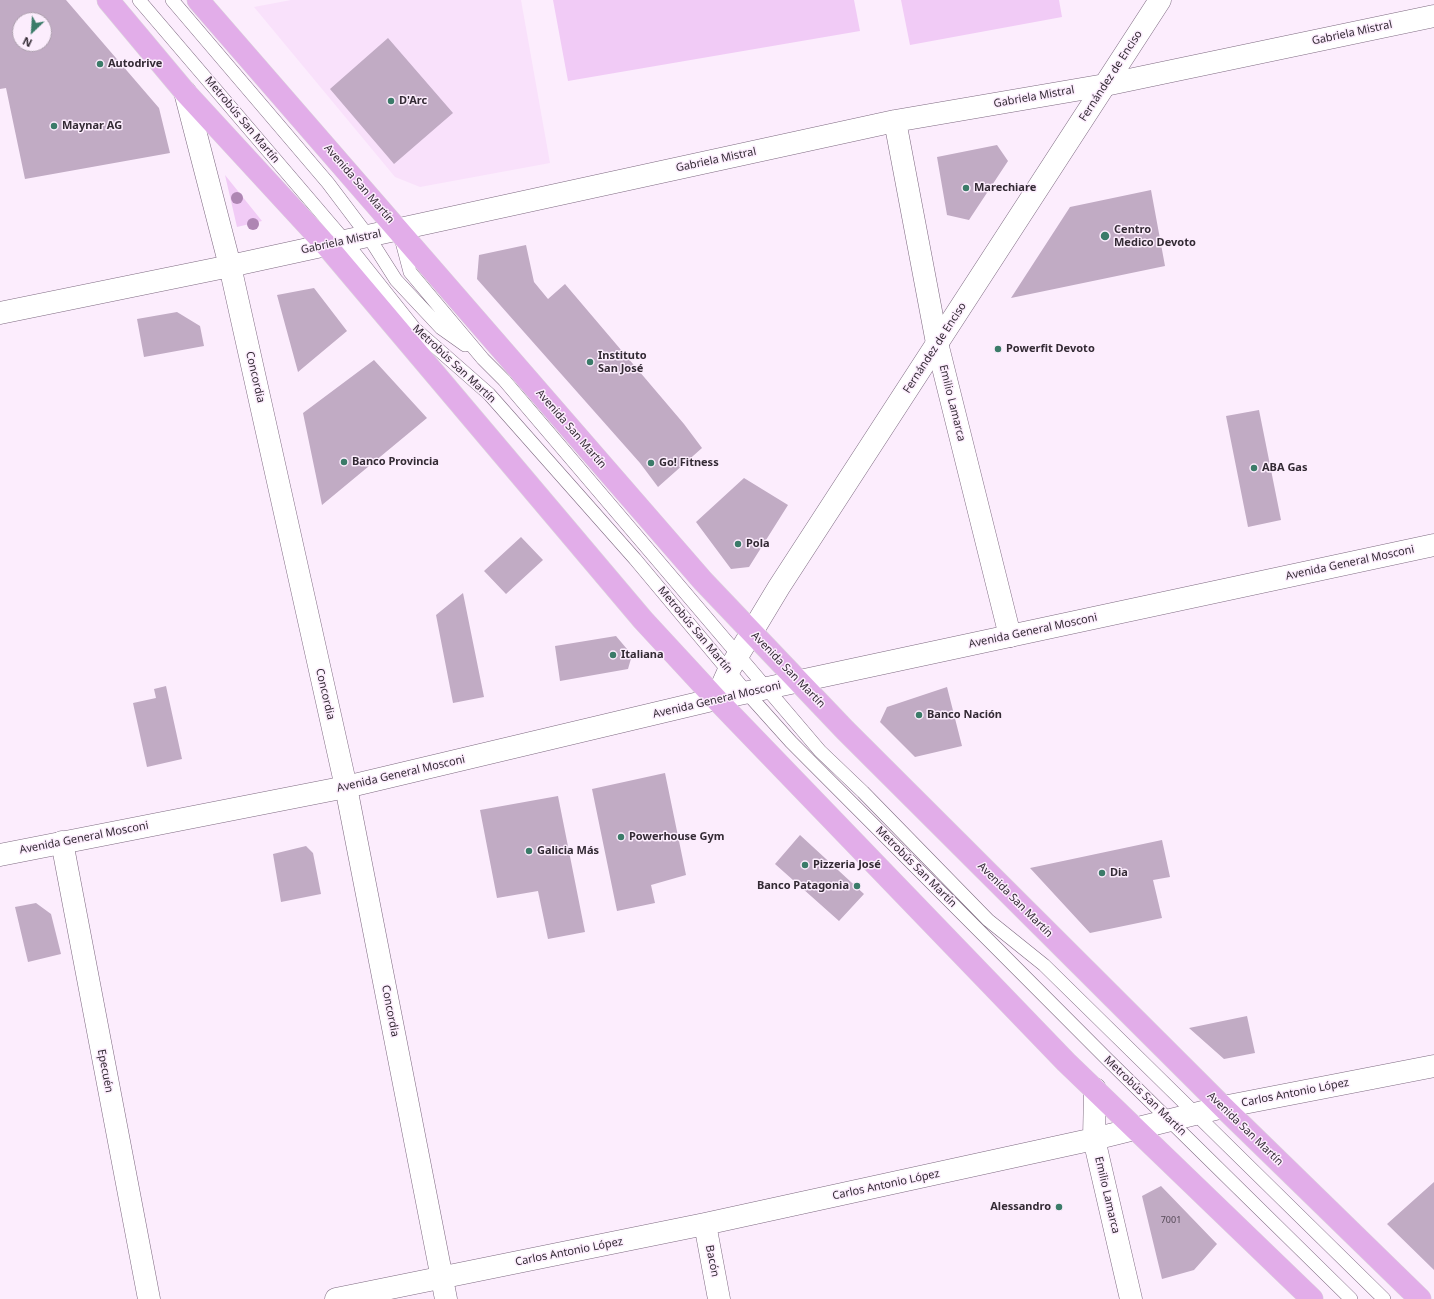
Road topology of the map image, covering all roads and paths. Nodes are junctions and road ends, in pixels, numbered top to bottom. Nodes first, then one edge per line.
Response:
1 (108, 0) edge
2 (140, 0) edge
3 (172, 0) edge
4 (198, 0) edge
5 (1160, 0) edge
6 (1434, 16) edge
7 (1105, 85) junction
8 (185, 92) junction
9 (895, 121) junction
10 (398, 229) junction
11 (368, 236) junction
12 (335, 243) junction
13 (230, 266) junction
14 (0, 313) edge
15 (938, 343) junction
16 (483, 359) junction
17 (1434, 545) edge
18 (752, 632) junction
19 (1010, 636) junction
20 (734, 662) junction
21 (799, 681) junction
22 (757, 690) junction
23 (716, 699) junction
24 (346, 787) junction
25 (62, 842) junction
26 (0, 855) edge
27 (1434, 1066) edge
28 (1095, 1089) junction
29 (1222, 1107) junction
30 (1195, 1115) junction
31 (1170, 1121) junction
32 (1135, 1129) junction
33 (1094, 1139) junction
34 (705, 1224) junction
35 (442, 1277) junction
36 (148, 1299) edge
37 (336, 1299) edge
38 (446, 1299) edge
39 (719, 1299) edge
40 (1131, 1299) edge
41 (1312, 1299) edge
42 (1351, 1299) edge
43 (1384, 1299) edge
44 (1420, 1299) edge

1 - 8 main road
2 - 12 lane, Metrobús San Martín
3 - 11 lane, Metrobús San Martín
4 - 10 main road, Avenida San Martín
5 - 7 street, Fernández de Enciso
6 - 7 street, Gabriela Mistral
7 - 9 street, Gabriela Mistral
7 - 15 street, Fernández de Enciso
8 - 12 main road
8 - 13 street, Concordia
9 - 10 street, Gabriela Mistral
9 - 15 street, Emilio Lamarca
10 - 11 street, Gabriela Mistral
10 - 16 lane, Metrobús San Martín
10 - 18 main road, Avenida San Martín
11 - 12 street, Gabriela Mistral
11 - 16 lane, Metrobús San Martín
12 - 13 street, Gabriela Mistral
12 - 20 lane, Metrobús San Martín
12 - 23 main road
13 - 14 street, Gabriela Mistral
13 - 24 street, Concordia
15 - 18 street, Fernández de Enciso
15 - 19 street, Emilio Lamarca
16 - 20 lane, Metrobús San Martín
17 - 19 street, Avenida General Mosconi
18 - 20 street, Fernández de Enciso
18 - 21 main road, Avenida San Martín
19 - 21 street, Avenida General Mosconi
20 - 22 lane, Metrobús San Martín
20 - 22 lane, Metrobús San Martín
20 - 23 street, Fernández de Enciso
21 - 22 street, Avenida General Mosconi
21 - 29 main road, Avenida San Martín
22 - 23 street, Avenida General Mosconi
22 - 30 lane, Metrobús San Martín
22 - 31 lane, Metrobús San Martín
23 - 24 street, Avenida General Mosconi
23 - 28 main road
24 - 25 street, Avenida General Mosconi
24 - 35 street, Concordia
25 - 26 street, Avenida General Mosconi
25 - 36 street, Epecuén
27 - 29 street, Carlos Antonio López
28 - 32 main road
28 - 33 street, Emilio Lamarca
29 - 30 street, Carlos Antonio López
29 - 44 main road, Avenida San Martín
30 - 31 street, Carlos Antonio López
30 - 43 lane, Metrobús San Martín
31 - 32 street, Carlos Antonio López
31 - 42 lane, Metrobús San Martín
32 - 33 street, Carlos Antonio López
32 - 41 main road
33 - 34 street, Carlos Antonio López
33 - 40 street, Emilio Lamarca
34 - 35 street, Carlos Antonio López
34 - 39 street, Bacón
35 - 37 street, Carlos Antonio López
35 - 38 street, Concordia

